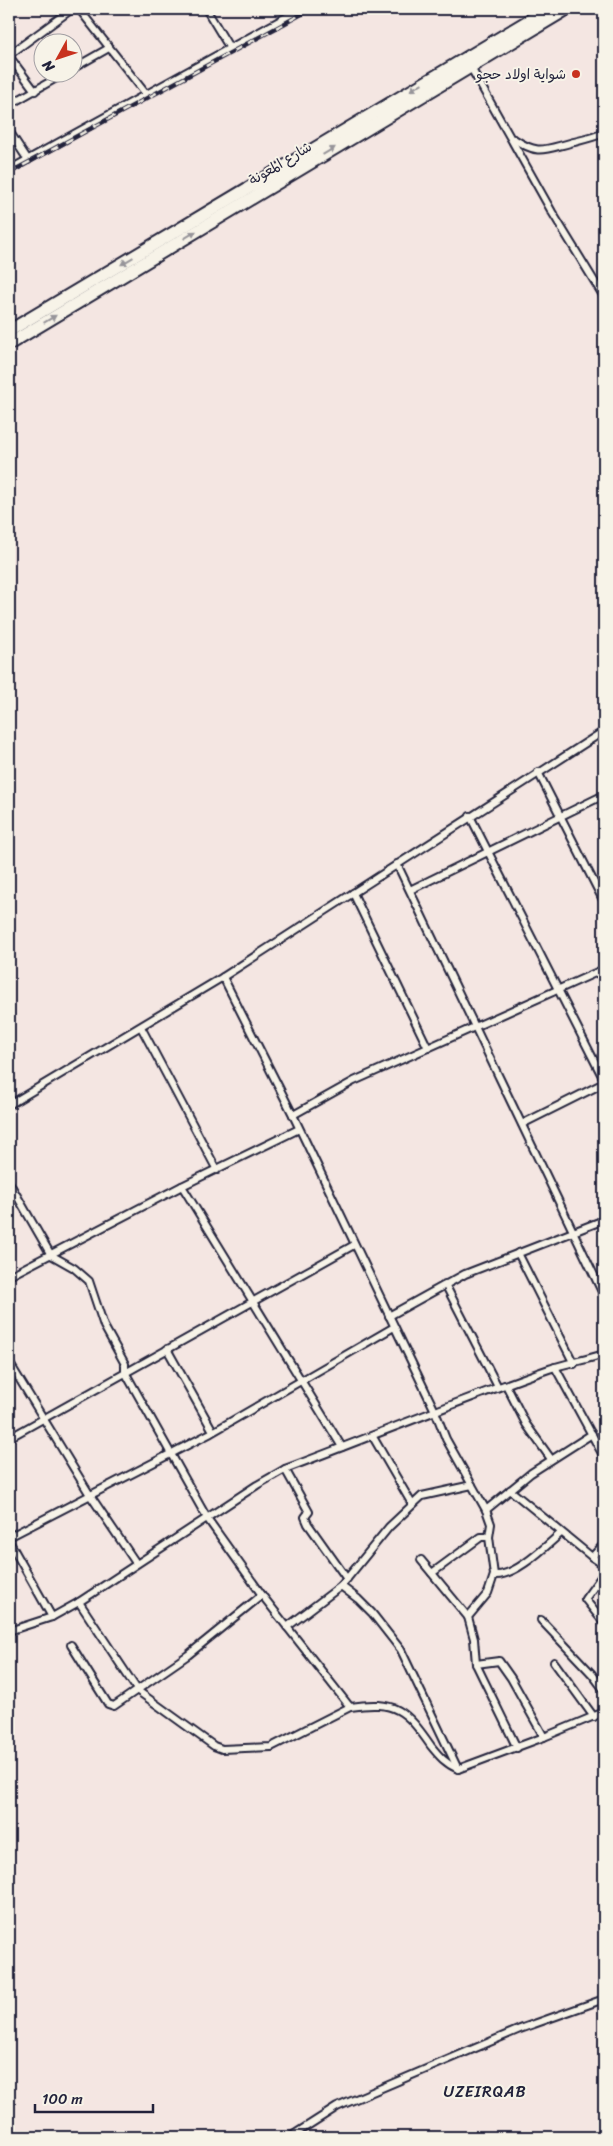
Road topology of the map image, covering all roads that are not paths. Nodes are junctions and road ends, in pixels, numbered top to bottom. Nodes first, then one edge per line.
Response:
1 (72, 9) edge
2 (79, 9) edge
3 (206, 9) edge
4 (301, 9) edge
5 (548, 9) edge
6 (567, 9) edge
7 (229, 47) junction
8 (109, 48) junction
9 (9, 56) edge
10 (82, 63) edge
11 (470, 66) junction
12 (50, 82) edge
13 (35, 91) junction
14 (146, 94) junction
15 (9, 104) edge
16 (9, 131) edge
17 (604, 132) edge
18 (512, 138) junction
19 (28, 160) junction
20 (9, 170) edge
21 (604, 297) edge
22 (9, 331) edge
23 (9, 344) edge
24 (604, 731) edge
25 (538, 772) junction
26 (604, 795) edge
27 (561, 815) junction
28 (470, 816) junction
29 (488, 852) junction
30 (397, 864) junction
31 (410, 890) junction
32 (353, 893) junction
33 (604, 902) edge
34 (604, 969) edge
35 (223, 977) junction
36 (560, 990) junction
37 (476, 1026) junction
38 (141, 1027) junction
39 (428, 1048) junction
40 (604, 1080) edge
41 (604, 1084) edge
42 (9, 1105) edge
43 (293, 1115) junction
44 (522, 1124) junction
45 (299, 1129) junction
46 (218, 1170) junction
47 (9, 1182) edge
48 (182, 1186) junction
49 (604, 1220) edge
50 (574, 1234) junction
51 (354, 1245) junction
52 (518, 1254) junction
53 (51, 1255) junction
54 (9, 1276) edge
55 (445, 1284) junction
56 (604, 1296) edge
57 (252, 1301) junction
58 (389, 1316) junction
59 (394, 1327) junction
60 (167, 1349) junction
61 (604, 1354) edge
62 (9, 1362) edge
63 (574, 1364) junction
64 (554, 1367) junction
65 (125, 1372) junction
66 (302, 1382) junction
67 (506, 1385) junction
68 (498, 1387) junction
69 (435, 1411) junction
70 (42, 1419) junction
71 (213, 1431) junction
72 (592, 1434) junction
73 (373, 1437) junction
74 (9, 1438) edge
75 (342, 1447) junction
76 (171, 1453) junction
77 (604, 1457) edge
78 (551, 1459) junction
79 (285, 1469) junction
80 (472, 1485) junction
81 (510, 1490) junction
82 (90, 1495) junction
83 (412, 1504) junction
84 (486, 1510) junction
85 (207, 1518) junction
86 (562, 1533) junction
87 (9, 1537) edge
88 (490, 1537) junction
89 (9, 1541) edge
90 (604, 1544) edge
91 (592, 1557) junction
92 (421, 1560) dead end
93 (136, 1563) junction
94 (604, 1565) edge
95 (432, 1573) junction
96 (604, 1573) edge
97 (494, 1575) junction
98 (347, 1579) junction
99 (340, 1586) junction
100 (262, 1595) junction
101 (79, 1602) junction
102 (52, 1616) junction
103 (468, 1617) junction
104 (541, 1620) dead end
105 (604, 1623) edge
106 (287, 1627) junction
107 (9, 1631) edge
108 (71, 1645) dead end
109 (554, 1662) dead end
110 (476, 1664) junction
111 (604, 1690) edge
112 (138, 1691) junction
113 (350, 1707) junction
114 (604, 1712) edge
115 (594, 1717) junction
116 (544, 1738) junction
117 (517, 1748) junction
118 (458, 1769) junction
119 (604, 1999) edge
120 (290, 2137) edge

1 - 9 street
2 - 8 street
3 - 7 street
4 - 7 street
5 -> 22 highway, شارع المعونة
6 - 11 highway, شارع المعونة
7 - 14 street
8 - 10 street
8 - 14 street
9 - 13 street
11 - 18 street
23 -> 11 highway, شارع المعونة
12 - 13 street
13 - 15 street
14 - 19 street
16 - 19 street
17 - 18 street
18 - 21 street
19 - 20 street
24 - 25 street
25 - 27 street
25 - 28 street
26 - 27 street
27 - 29 street
27 - 33 street
28 - 29 street
28 - 30 street
29 - 31 street
29 - 36 street
30 - 31 street
30 - 32 street
31 - 37 street
32 - 35 street
32 - 39 street
34 - 36 street
35 - 38 street
35 - 43 street
36 - 37 street
36 - 40 street
37 - 39 street
37 - 44 street
38 - 42 street
38 - 46 street
39 - 43 street
41 - 44 street
43 - 45 street
44 - 50 street
45 - 46 street
45 - 51 street
46 - 48 street
47 - 53 street
48 - 53 street
48 - 57 street
49 - 50 street
50 - 52 street
50 - 56 street
51 - 57 street
51 - 58 street
52 - 55 street
52 - 63 street
53 - 54 street
53 - 65 street
55 - 58 street
55 - 68 street
57 - 60 street
57 - 66 street
58 - 59 street
59 - 66 street
59 - 69 street
60 - 65 street
60 - 71 street
61 - 63 street
62 - 70 street
63 - 64 street
64 - 67 street
64 - 72 street
65 - 70 street
65 - 76 street
66 - 71 street
66 - 75 street
67 - 68 street
67 - 78 street
68 - 69 street
69 - 73 street
69 - 80 street
70 - 74 street
70 - 82 street
71 - 76 street
72 - 77 street
72 - 78 street
73 - 75 street
73 - 83 street
75 - 79 street
76 - 82 street
76 - 85 street
78 - 81 street
79 - 85 street
79 - 98 street
80 - 83 street
80 - 84 street
81 - 84 street
81 - 86 street
82 - 87 street
82 - 93 street
83 - 98 street
84 - 88 street
85 - 93 street
85 - 100 street
86 - 91 street
86 - 97 street
88 - 95 street
88 - 97 street
89 - 102 street
90 - 91 street
91 - 94 street
92 - 95 street
93 - 101 street
95 - 103 street
96 - 105 street
97 - 103 street
98 - 99 street
99 - 106 street
99 - 118 street
100 - 106 street
100 - 112 street
101 - 102 street
101 - 112 street
102 - 107 street
103 - 110 street
104 - 111 street
106 - 113 street
108 - 112 street
109 - 115 street
110 - 116 street
110 - 117 street
112 - 113 street
113 - 118 street
114 - 115 street
115 - 116 street
116 - 117 street
117 - 118 street
119 - 120 street

